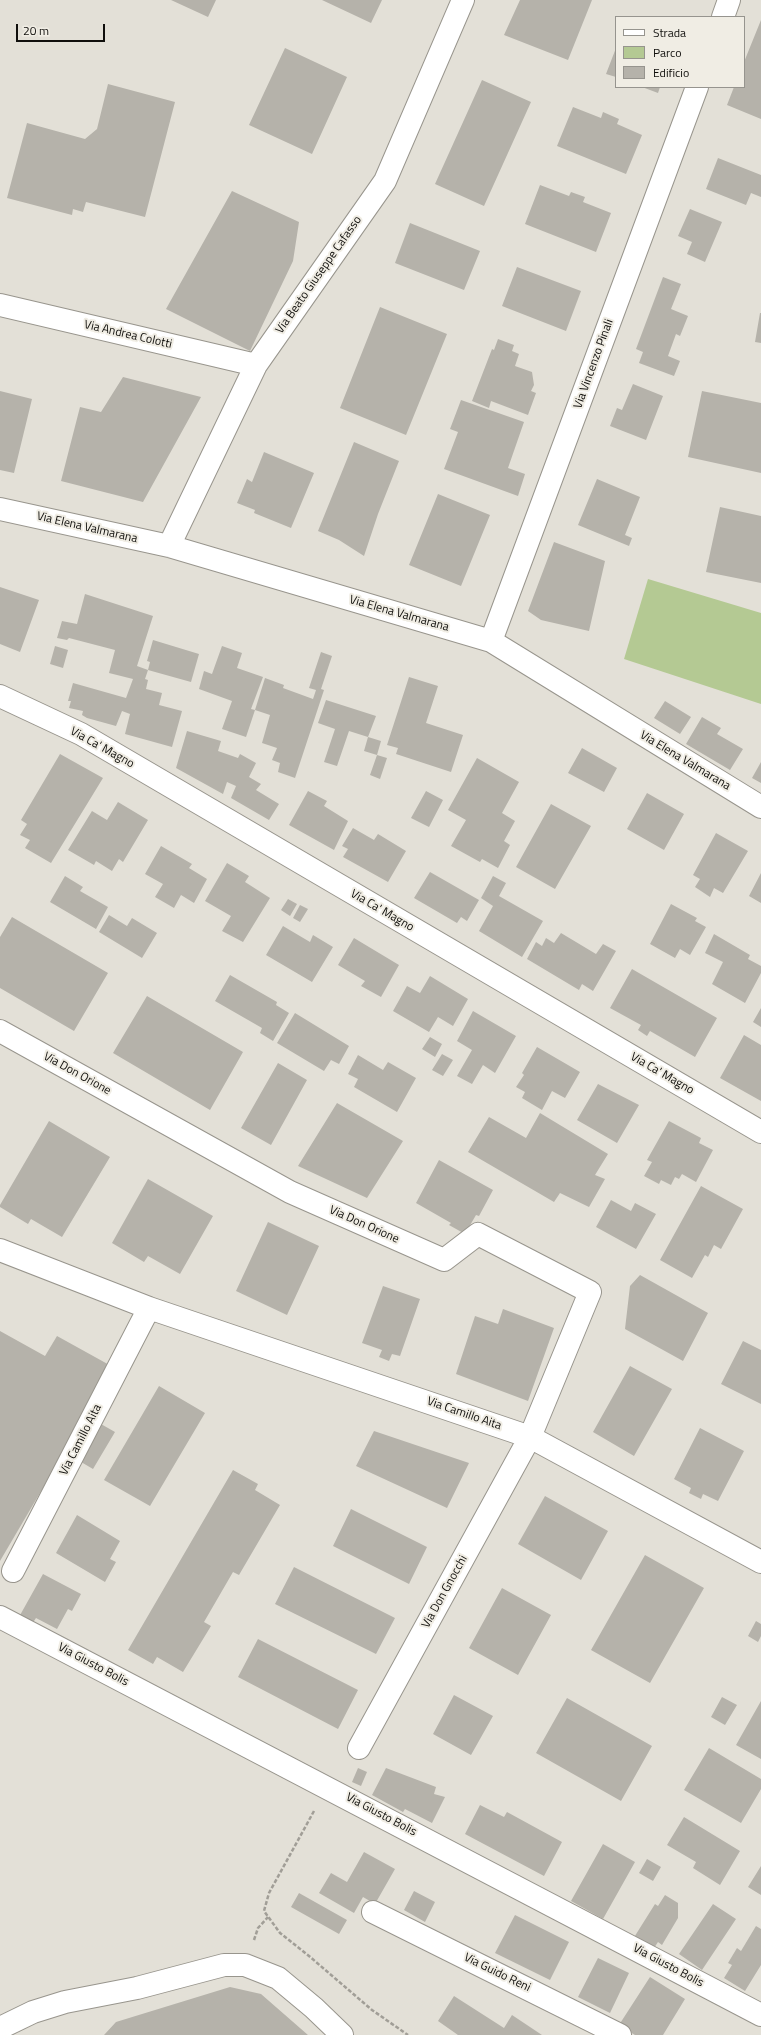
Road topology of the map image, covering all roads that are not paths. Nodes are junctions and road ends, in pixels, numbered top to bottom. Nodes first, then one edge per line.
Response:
1 (463, 0) edge
2 (729, 0) edge
3 (723, 16) edge
4 (697, 88) edge
5 (0, 305) edge
6 (256, 365) junction
7 (0, 509) edge
8 (169, 546) junction
9 (491, 641) junction
10 (0, 696) edge
11 (761, 807) edge
12 (0, 1031) edge
13 (761, 1132) edge
14 (0, 1250) edge
15 (149, 1308) junction
16 (530, 1437) junction
17 (761, 1562) edge
18 (14, 1571) dead end
19 (0, 1617) edge
20 (359, 1748) dead end
21 (373, 1912) dead end
22 (761, 2015) edge
23 (0, 2028) edge
24 (342, 2035) edge
25 (620, 2035) edge

1 - 6 street, Via Beato Giuseppe Cafasso
2 - 3 street
4 - 9 street, Via Vincenzo Pinali
5 - 6 street, Via Andrea Colotti
6 - 8 street, Via Beato Giuseppe Cafasso
7 - 8 street, Via Elena Valmarana
8 - 9 street, Via Elena Valmarana
9 - 11 street, Via Elena Valmarana
10 - 13 street, Via Ca' Magno
12 - 16 street, Via Don Orione
14 - 15 street, Via Camillo Aita
15 - 16 street, Via Camillo Aita
15 - 18 street, Via Camillo Aita
16 - 17 street, Via Camillo Aita
16 - 20 street, Via Don Gnocchi
19 - 22 street, Via Giusto Bolis
21 - 25 street, Via Guido Reni
23 - 24 street

